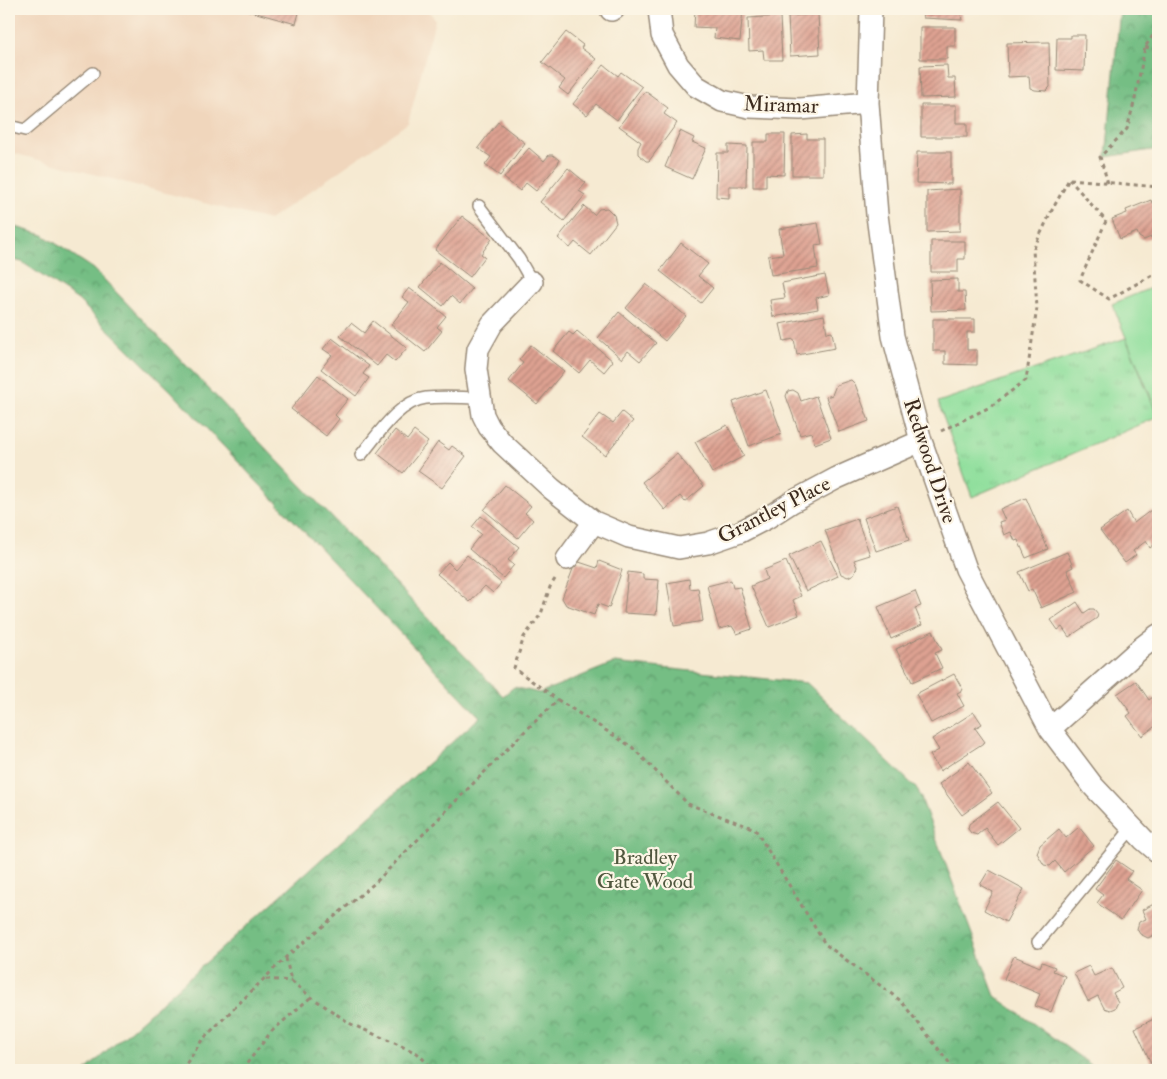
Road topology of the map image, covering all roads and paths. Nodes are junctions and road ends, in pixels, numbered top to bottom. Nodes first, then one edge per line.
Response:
1 (659, 9) edge
2 (870, 9) edge
3 (1158, 28) edge
4 (1145, 47) junction
5 (1158, 51) edge
6 (92, 73) dead end
7 (868, 103) junction
8 (9, 126) edge
9 (1069, 178) junction
10 (1108, 183) junction
11 (1158, 187) edge
12 (479, 206) dead end
13 (1158, 272) edge
14 (532, 282) joint
15 (480, 398) junction
16 (920, 441) junction
17 (361, 455) dead end
18 (594, 522) junction
19 (567, 559) joint
20 (1158, 635) edge
21 (558, 700) junction
22 (1050, 729) junction
23 (1132, 828) junction
24 (1158, 852) edge
25 (1038, 942) dead end
26 (286, 957) junction
27 (265, 979) junction
28 (291, 980) junction
29 (311, 997) junction
30 (182, 1070) edge
31 (242, 1070) edge
32 (434, 1070) edge
33 (955, 1070) edge

1 - 7 street, Miramar
2 - 7 street, Redwood Drive
3 - 4 path
4 - 5 path
4 - 10 path
6 - 8 lane
7 - 16 street, Redwood Drive
9 - 10 path
9 - 13 path
9 - 16 path
10 - 11 path
12 - 14 lane
14 - 15 street, Grantley Place
15 - 17 lane
15 - 18 street, Grantley Place
16 - 18 street, Grantley Place
16 - 22 street, Redwood Drive
18 - 19 street
19 - 21 path
20 - 22 street
21 - 26 path
21 - 33 path
22 - 23 street, Redwood Drive
23 - 24 street, Redwood Drive
23 - 25 lane
26 - 27 path
26 - 28 path
27 - 28 path
27 - 30 path
28 - 29 path
29 - 31 path
29 - 32 path

